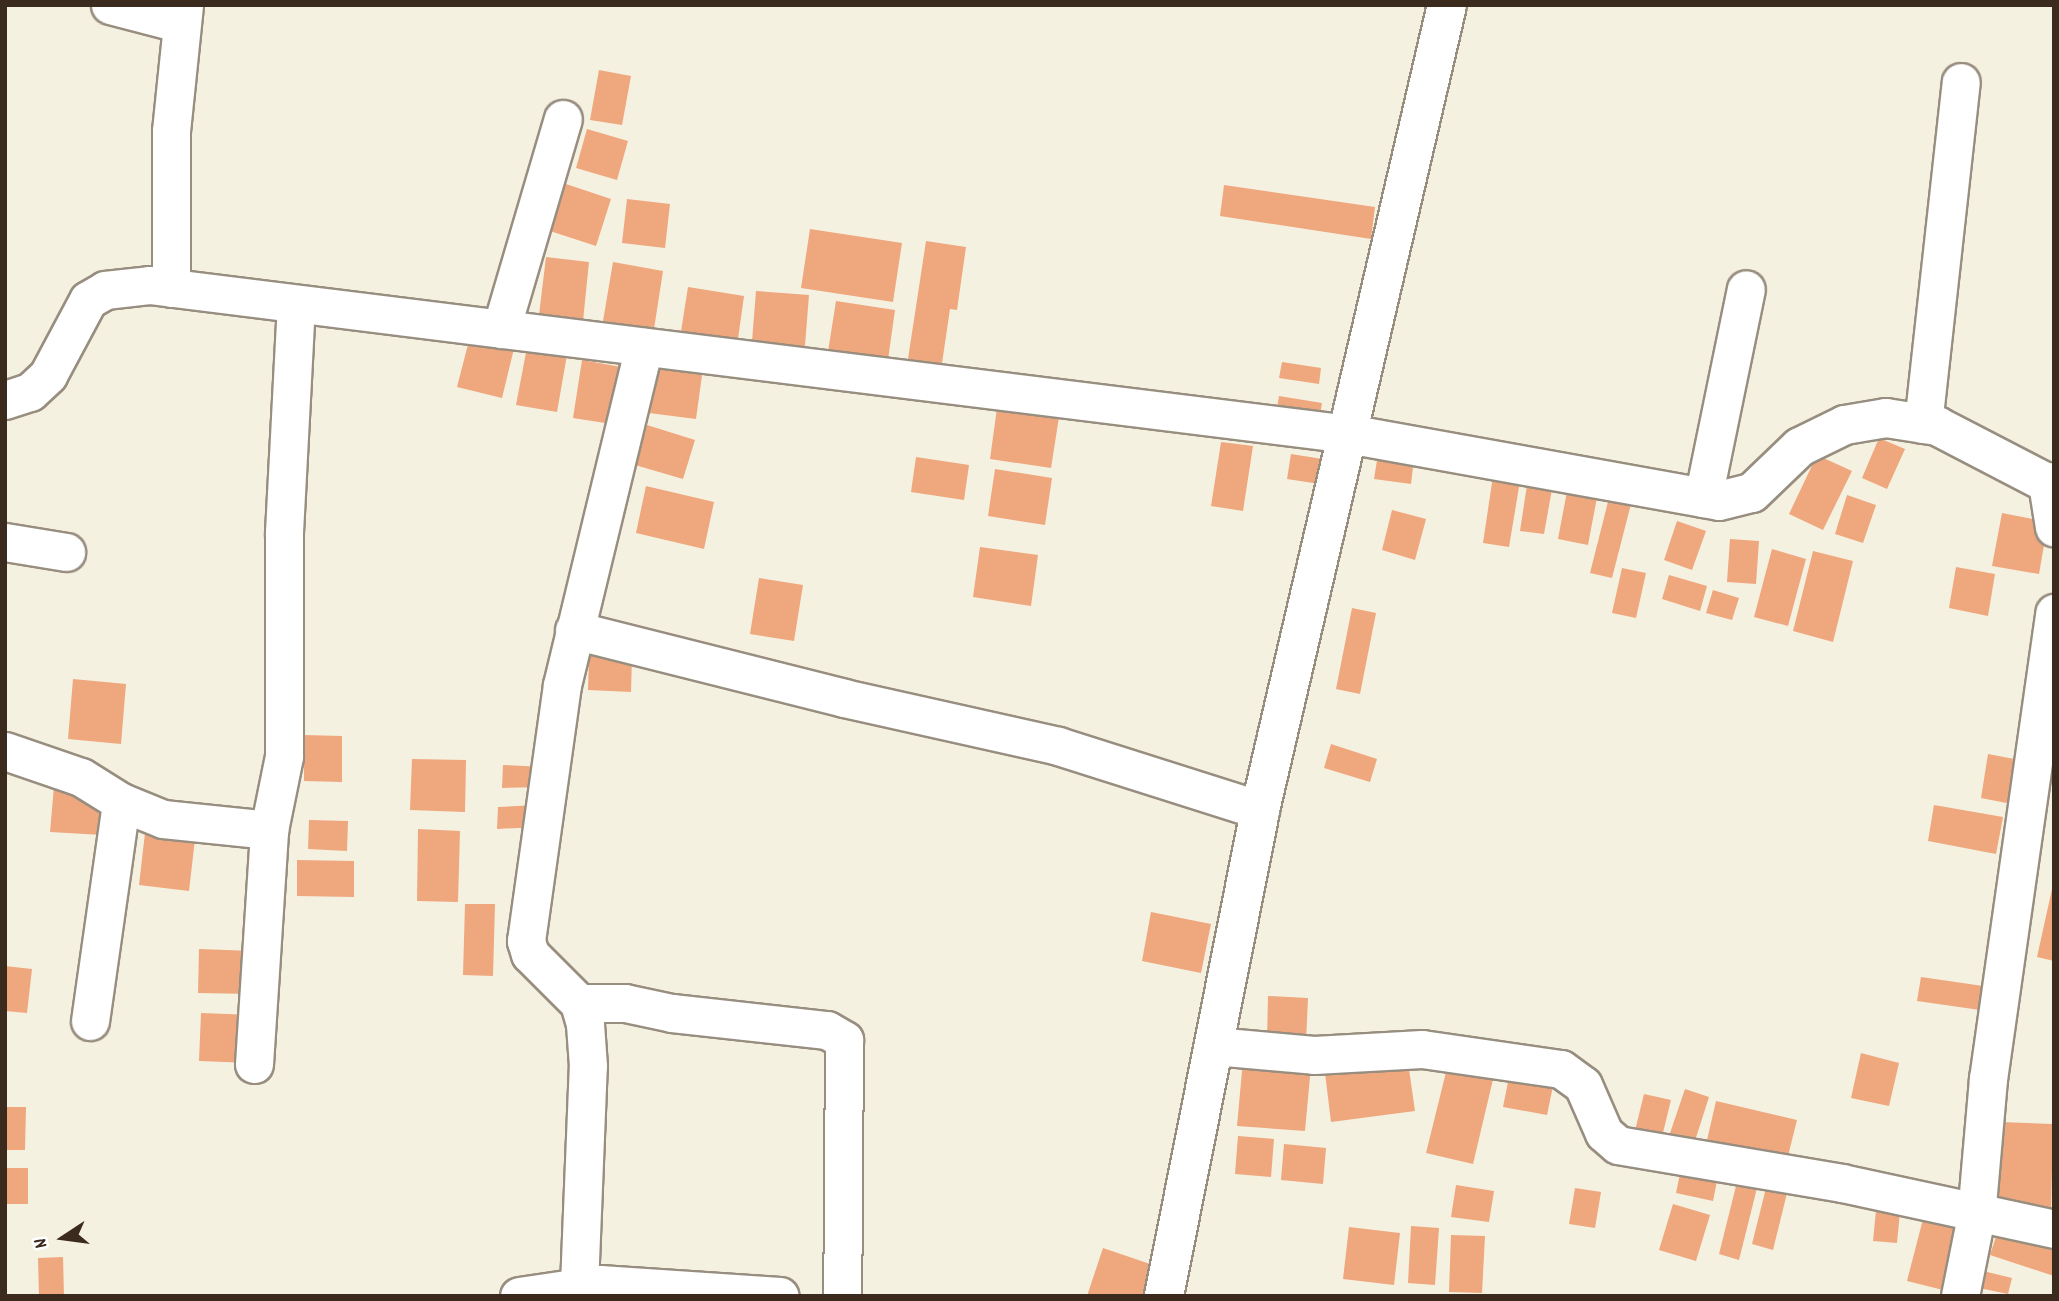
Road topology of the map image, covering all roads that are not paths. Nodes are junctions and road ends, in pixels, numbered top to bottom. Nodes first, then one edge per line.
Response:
1 (110, 5) edge
2 (1447, 5) edge
3 (181, 14) edge
4 (1961, 82) dead end
5 (563, 119) dead end
6 (171, 288) junction
7 (1746, 289) dead end
8 (296, 304) junction
9 (501, 329) junction
10 (644, 347) junction
11 (5, 401) edge
12 (1923, 425) junction
13 (1348, 433) junction
14 (2051, 483) edge
15 (1703, 498) junction
16 (2054, 527) edge
17 (5, 542) edge
18 (66, 552) dead end
19 (2054, 613) edge
20 (574, 630) junction
21 (5, 751) edge
22 (121, 802) junction
23 (1260, 810) junction
24 (269, 830) junction
25 (2039, 843) edge
26 (579, 1003) junction
27 (90, 1021) dead end
28 (1214, 1046) junction
29 (254, 1064) dead end
30 (1976, 1216) junction
31 (2054, 1229) edge
32 (579, 1286) junction
33 (771, 1295) edge
34 (519, 1296) edge
35 (842, 1296) edge
36 (1164, 1296) edge
37 (1960, 1296) edge

1 - 3 street
2 - 13 street
3 - 6 street
4 - 12 street
5 - 9 street
6 - 8 street
6 - 11 street
7 - 15 street
8 - 9 street
8 - 24 street
9 - 10 street
10 - 13 street
10 - 20 street
12 - 14 street
12 - 15 street
13 - 15 street
13 - 23 street
14 - 16 street
17 - 18 street
19 - 25 street
20 - 23 street
20 - 26 street
21 - 22 street
22 - 24 street
22 - 27 street
23 - 28 street
24 - 29 street
25 - 30 street
26 - 32 street
26 - 35 street
28 - 30 street
28 - 36 street
30 - 31 street
30 - 37 street
32 - 33 street
32 - 34 street

